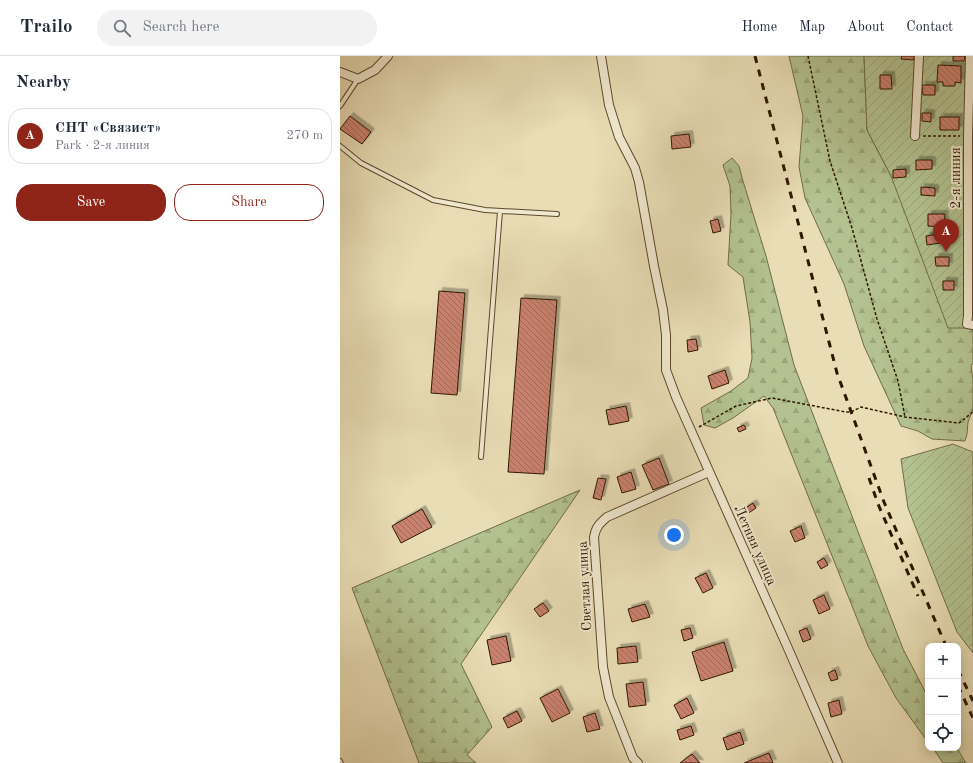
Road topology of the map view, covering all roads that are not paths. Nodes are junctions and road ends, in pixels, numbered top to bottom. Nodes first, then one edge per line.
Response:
1 (388, 56) edge
2 (601, 56) edge
3 (919, 56) edge
4 (970, 56) edge
5 (340, 72) edge
6 (358, 79) junction
7 (340, 106) edge
8 (916, 136) road end
9 (340, 146) edge
10 (500, 211) junction
11 (557, 214) dead end
12 (970, 324) edge
13 (481, 457) dead end
14 (709, 472) junction
15 (638, 763) edge
16 (838, 763) edge

1 - 6 street
2 - 14 street, Летняя улица
3 - 8 street
4 - 12 street, 2-я линия
5 - 6 street
6 - 7 lane
9 - 10 lane
10 - 11 lane
10 - 13 lane
14 - 15 street, Светлая улица
14 - 16 street, Летняя улица

